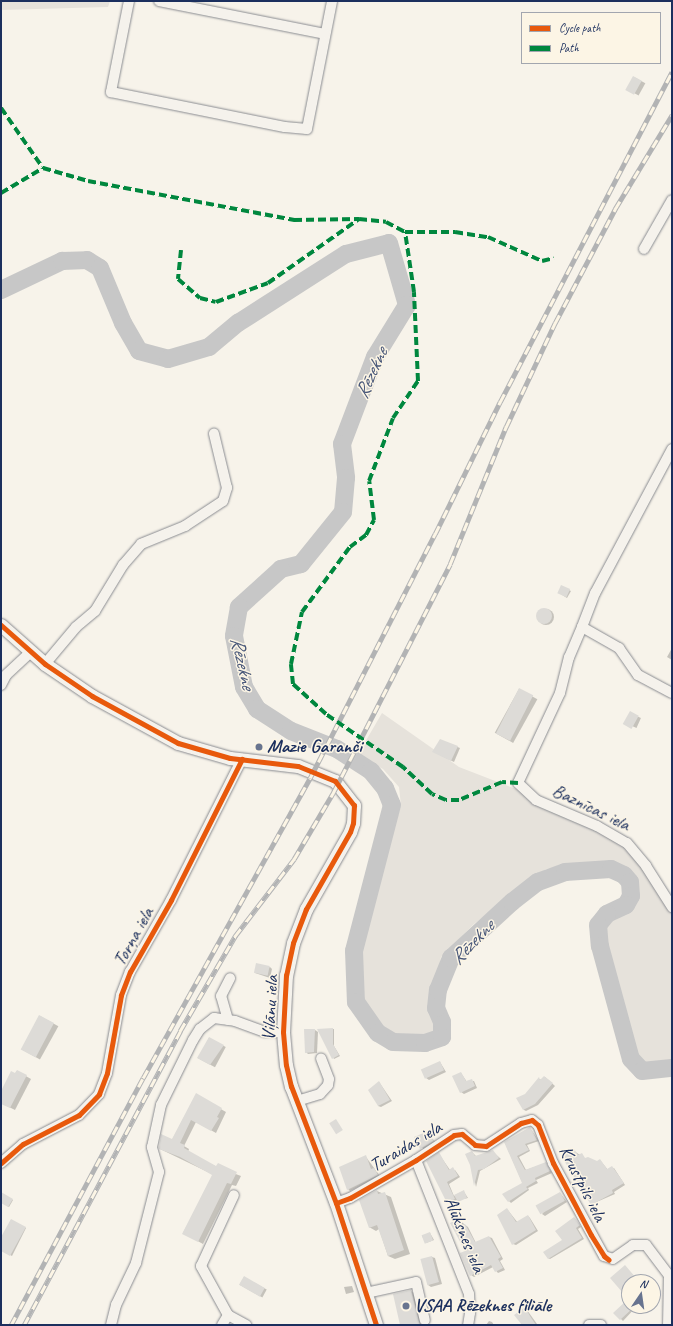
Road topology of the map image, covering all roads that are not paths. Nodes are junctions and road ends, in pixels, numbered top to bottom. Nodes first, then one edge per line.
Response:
1 (129, 1) edge
2 (159, 1) edge
3 (332, 1) edge
4 (325, 34) junction
5 (672, 200) edge
6 (644, 249) dead end
7 (214, 434) dead end
8 (672, 449) edge
9 (1, 625) edge
10 (582, 627) junction
11 (30, 653) junction
12 (44, 664) junction
13 (1, 685) edge
14 (672, 693) edge
15 (242, 759) junction
16 (672, 907) edge
17 (230, 978) dead end
18 (228, 1020) junction
19 (283, 1032) junction
20 (321, 1058) dead end
21 (297, 1102) junction
22 (532, 1120) joint
23 (416, 1160) junction
24 (1, 1163) edge
25 (234, 1195) dead end
26 (336, 1203) junction
27 (366, 1293) junction
28 (228, 1315) junction
29 (425, 1320) dead end
30 (111, 1325) edge
31 (222, 1325) edge
32 (246, 1325) edge
33 (376, 1325) edge
34 (468, 1325) edge
35 (589, 1325) edge
36 (601, 1325) edge
37 (668, 1325) edge

1 - 4 street
2 - 4 street
3 - 4 street
5 - 6 street
7 - 12 street
8 - 10 street
9 - 11 main road, Viļānu iela
10 - 14 street
10 - 16 street, Baznīcas iela
11 - 12 main road, Viļānu iela
11 - 13 street
12 - 15 main road, Viļānu iela
15 - 19 main road, Viļānu iela
15 - 24 street, Torņa iela
17 - 18 street
18 - 19 street
18 - 30 street
19 - 21 main road, Viļānu iela
20 - 21 street
21 - 26 main road, Viļānu iela
22 - 23 street, Turaidas iela
22 - 37 street, Krustpils iela
23 - 26 street, Turaidas iela
23 - 34 street, Alūksnes iela
25 - 28 street
26 - 27 main road, Viļānu iela
27 - 29 street
27 - 33 main road, Viļānu iela
28 - 31 street
28 - 32 street
35 - 36 street

